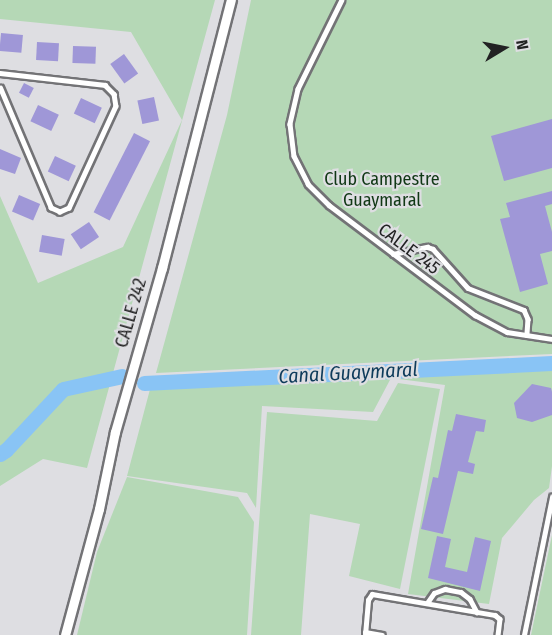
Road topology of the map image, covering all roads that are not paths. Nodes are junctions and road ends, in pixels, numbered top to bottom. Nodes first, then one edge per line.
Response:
1 (231, 0) edge
2 (342, 0) edge
3 (0, 73) edge
4 (0, 88) edge
5 (393, 254) junction
6 (527, 335) junction
7 (552, 337) edge
8 (552, 497) edge
9 (427, 603) junction
10 (477, 612) junction
11 (365, 633) edge
12 (65, 635) edge
13 (382, 635) edge
14 (498, 635) edge
15 (524, 635) edge

1 - 12 street, CALLE 242
2 - 5 lane, CALLE 245
3 - 4 lane
5 - 6 lane, CALLE 245
5 - 6 lane
6 - 7 lane, CALLE 245
8 - 15 lane
9 - 10 lane
9 - 10 lane
9 - 11 lane
10 - 14 lane
11 - 13 lane

